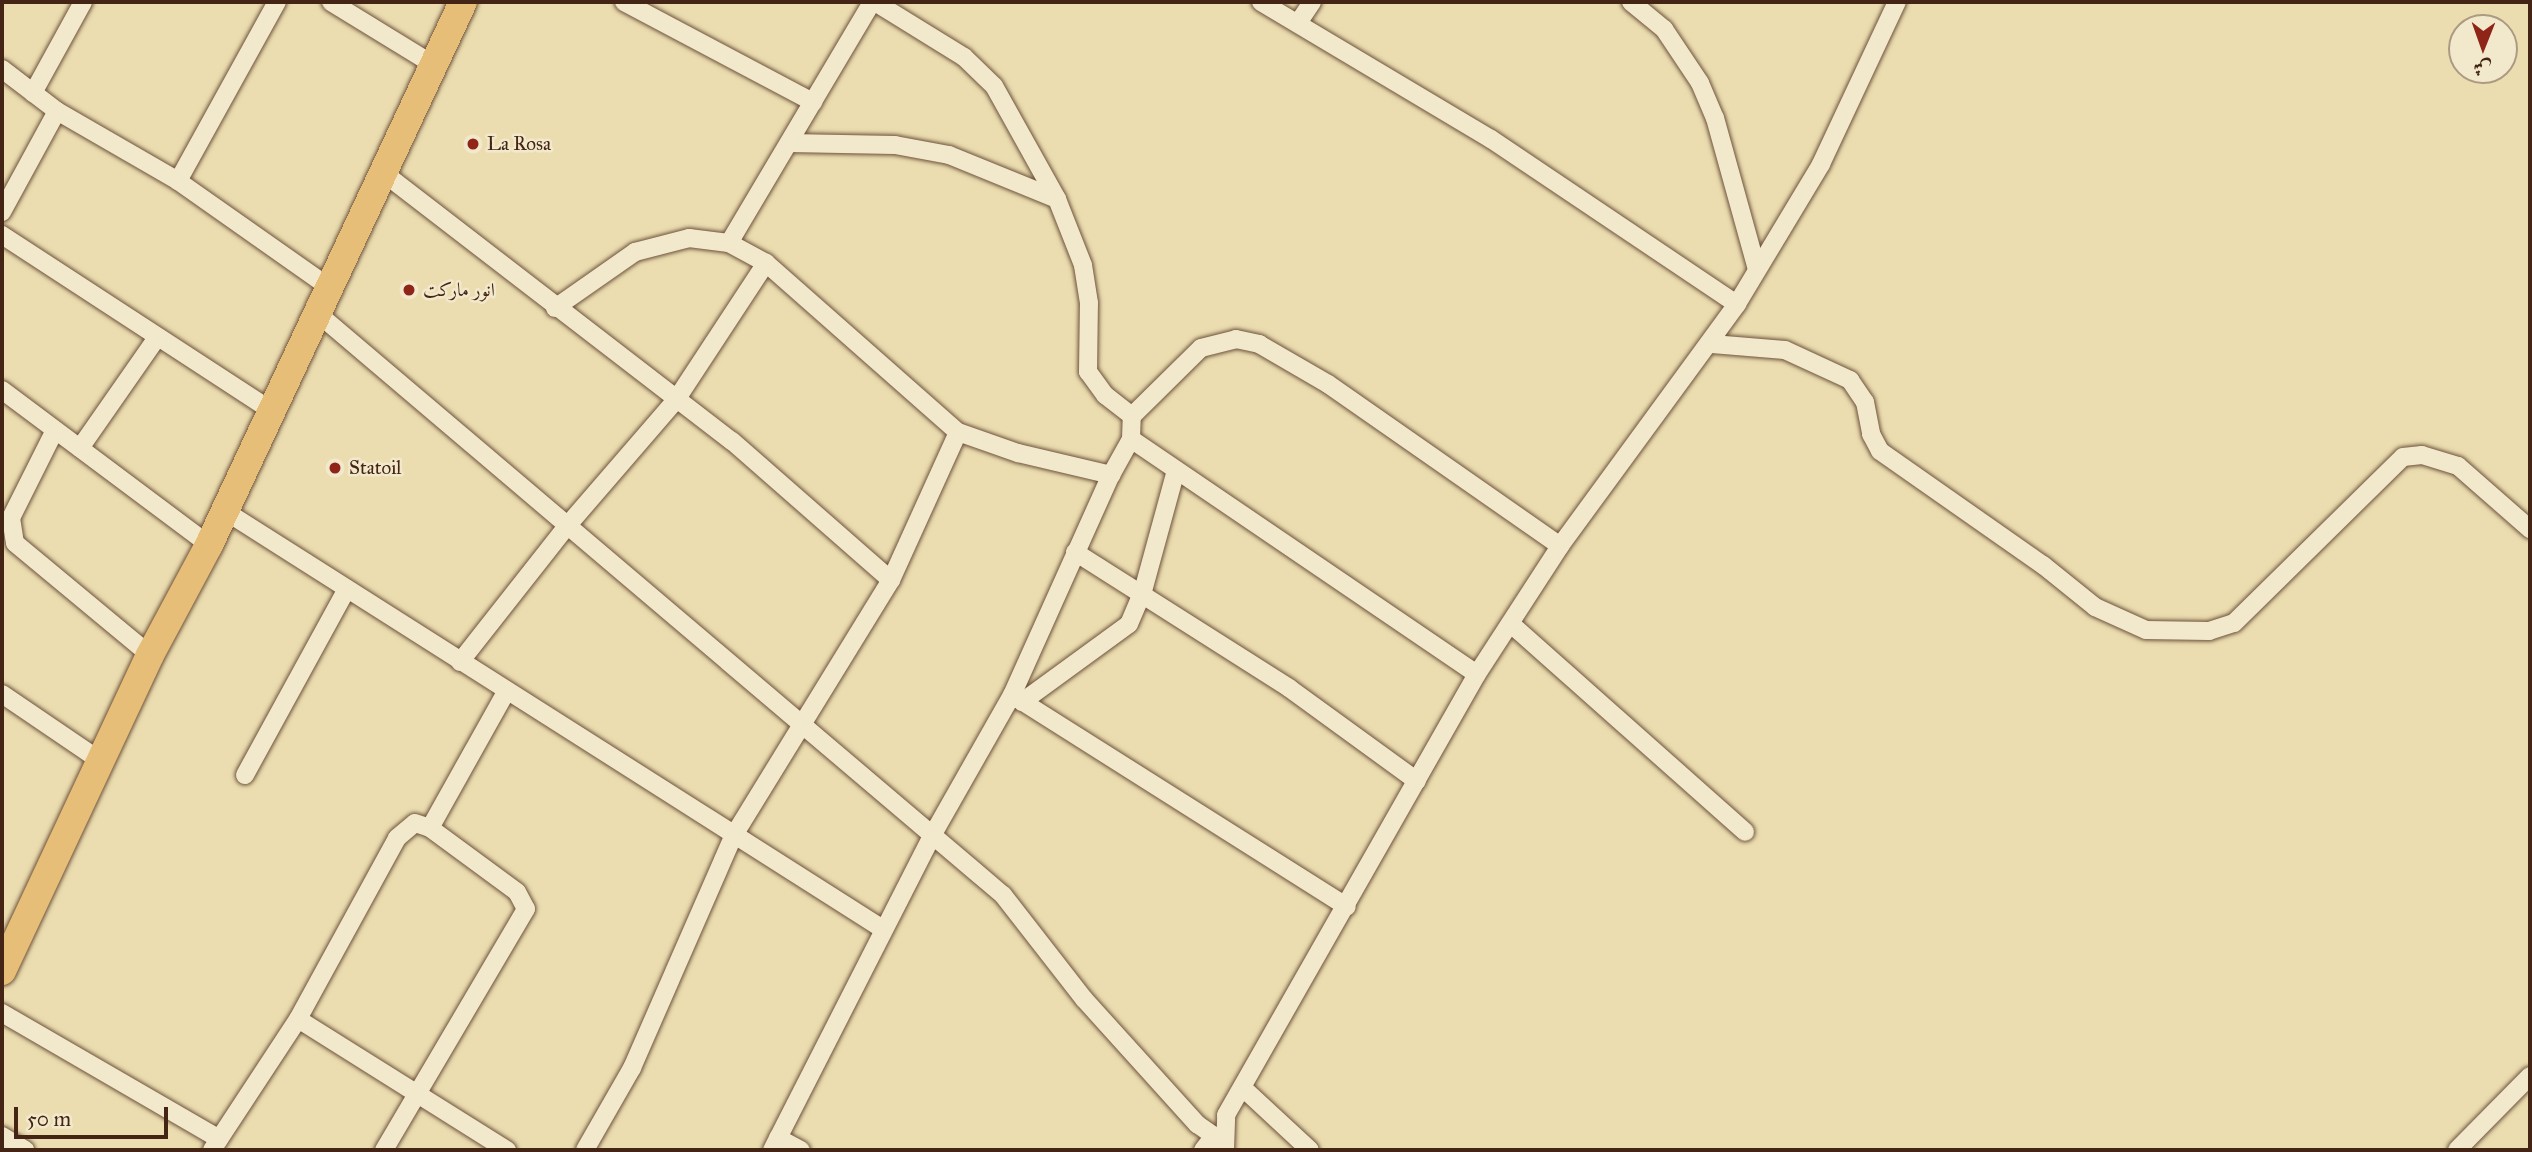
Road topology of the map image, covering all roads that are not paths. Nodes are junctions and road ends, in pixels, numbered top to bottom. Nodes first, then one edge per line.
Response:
1 (83, 2) edge
2 (277, 2) edge
3 (331, 2) edge
4 (463, 2) edge
5 (624, 2) edge
6 (874, 2) edge
7 (1261, 2) edge
8 (1312, 2) edge
9 (1631, 2) edge
10 (1897, 2) edge
11 (1298, 23) junction
12 (432, 64) junction
13 (2, 69) edge
14 (33, 93) junction
15 (813, 102) junction
16 (57, 111) junction
17 (789, 143) junction
18 (381, 171) junction
19 (178, 181) junction
20 (10, 183) edge
21 (1057, 199) junction
22 (2, 212) edge
23 (2, 235) edge
24 (729, 243) junction
25 (766, 263) junction
26 (1756, 269) junction
27 (329, 287) junction
28 (1737, 304) junction
29 (555, 308) junction
30 (316, 312) junction
31 (156, 339) junction
32 (1712, 344) junction
33 (2, 390) edge
34 (676, 400) junction
35 (272, 411) junction
36 (1132, 416) junction
37 (55, 429) junction
38 (958, 432) junction
39 (1131, 439) junction
40 (80, 448) junction
41 (1176, 470) junction
42 (1111, 475) junction
43 (225, 511) junction
44 (568, 525) junction
45 (2530, 529) edge
46 (209, 545) junction
47 (1560, 545) junction
48 (1075, 552) junction
49 (891, 580) junction
50 (347, 589) junction
51 (1143, 591) junction
52 (1511, 624) junction
53 (150, 655) junction
54 (460, 662) junction
55 (1477, 674) junction
56 (506, 692) junction
57 (2, 694) edge
58 (1017, 698) junction
59 (804, 725) junction
60 (102, 762) junction
61 (245, 775) dead end
62 (1417, 781) junction
63 (430, 828) junction
64 (1745, 832) dead end
65 (933, 834) junction
66 (734, 835) junction
67 (1347, 907) junction
68 (883, 929) junction
69 (5, 953) edge
70 (2, 1013) edge
71 (298, 1019) junction
72 (2530, 1076) edge
73 (1243, 1088) junction
74 (419, 1097) junction
75 (2, 1136) edge
76 (1221, 1142) edge
77 (775, 1144) edge
78 (215, 1145) edge
79 (25, 1150) edge
80 (384, 1150) edge
81 (507, 1150) edge
82 (585, 1150) edge
83 (801, 1150) edge
84 (1203, 1150) edge
85 (1310, 1150) edge
86 (2457, 1150) edge

1 - 14 street
2 - 19 street
3 - 12 street
4 - 12 highway
5 - 15 street
6 - 15 street
6 - 21 street
7 - 11 street
8 - 11 street
9 - 26 street
10 - 26 street
11 - 28 street
12 - 18 highway
13 - 14 street
14 - 16 street
15 - 17 street
16 - 19 street
16 - 20 street
17 - 21 street
17 - 24 street
18 - 27 highway
18 - 29 street
19 - 27 street
20 - 22 street
21 - 36 street
23 - 31 street
24 - 25 street
24 - 29 street
25 - 34 street
25 - 38 street
26 - 28 street
27 - 30 highway
28 - 32 street
29 - 34 street
30 - 35 highway
30 - 44 street
31 - 35 street
31 - 40 street
32 - 45 street
32 - 47 street
33 - 37 street
34 - 44 street
34 - 49 street
35 - 43 highway
36 - 39 street
36 - 47 street
37 - 40 street
37 - 53 street
38 - 42 street
38 - 49 street
39 - 41 street
39 - 42 street
40 - 46 street
41 - 51 street
41 - 55 street
42 - 48 street
43 - 46 highway
43 - 50 street
44 - 54 street
44 - 59 street
46 - 53 highway
47 - 52 street
48 - 51 street
48 - 58 street
49 - 59 street
50 - 54 street
50 - 61 street
51 - 58 street
51 - 62 street
52 - 55 street
52 - 64 street
53 - 60 highway
54 - 56 street
55 - 62 street
56 - 63 street
56 - 66 street
57 - 60 street
58 - 65 street
58 - 67 street
59 - 65 street
59 - 66 street
60 - 69 highway
62 - 67 street
63 - 71 street
63 - 74 street
65 - 68 street
65 - 76 street
66 - 68 street
66 - 82 street
67 - 73 street
68 - 77 street
70 - 78 street
71 - 74 street
71 - 78 street
72 - 86 street
73 - 76 street
73 - 85 street
74 - 80 street
74 - 81 street
75 - 79 street
76 - 84 street
77 - 83 street

